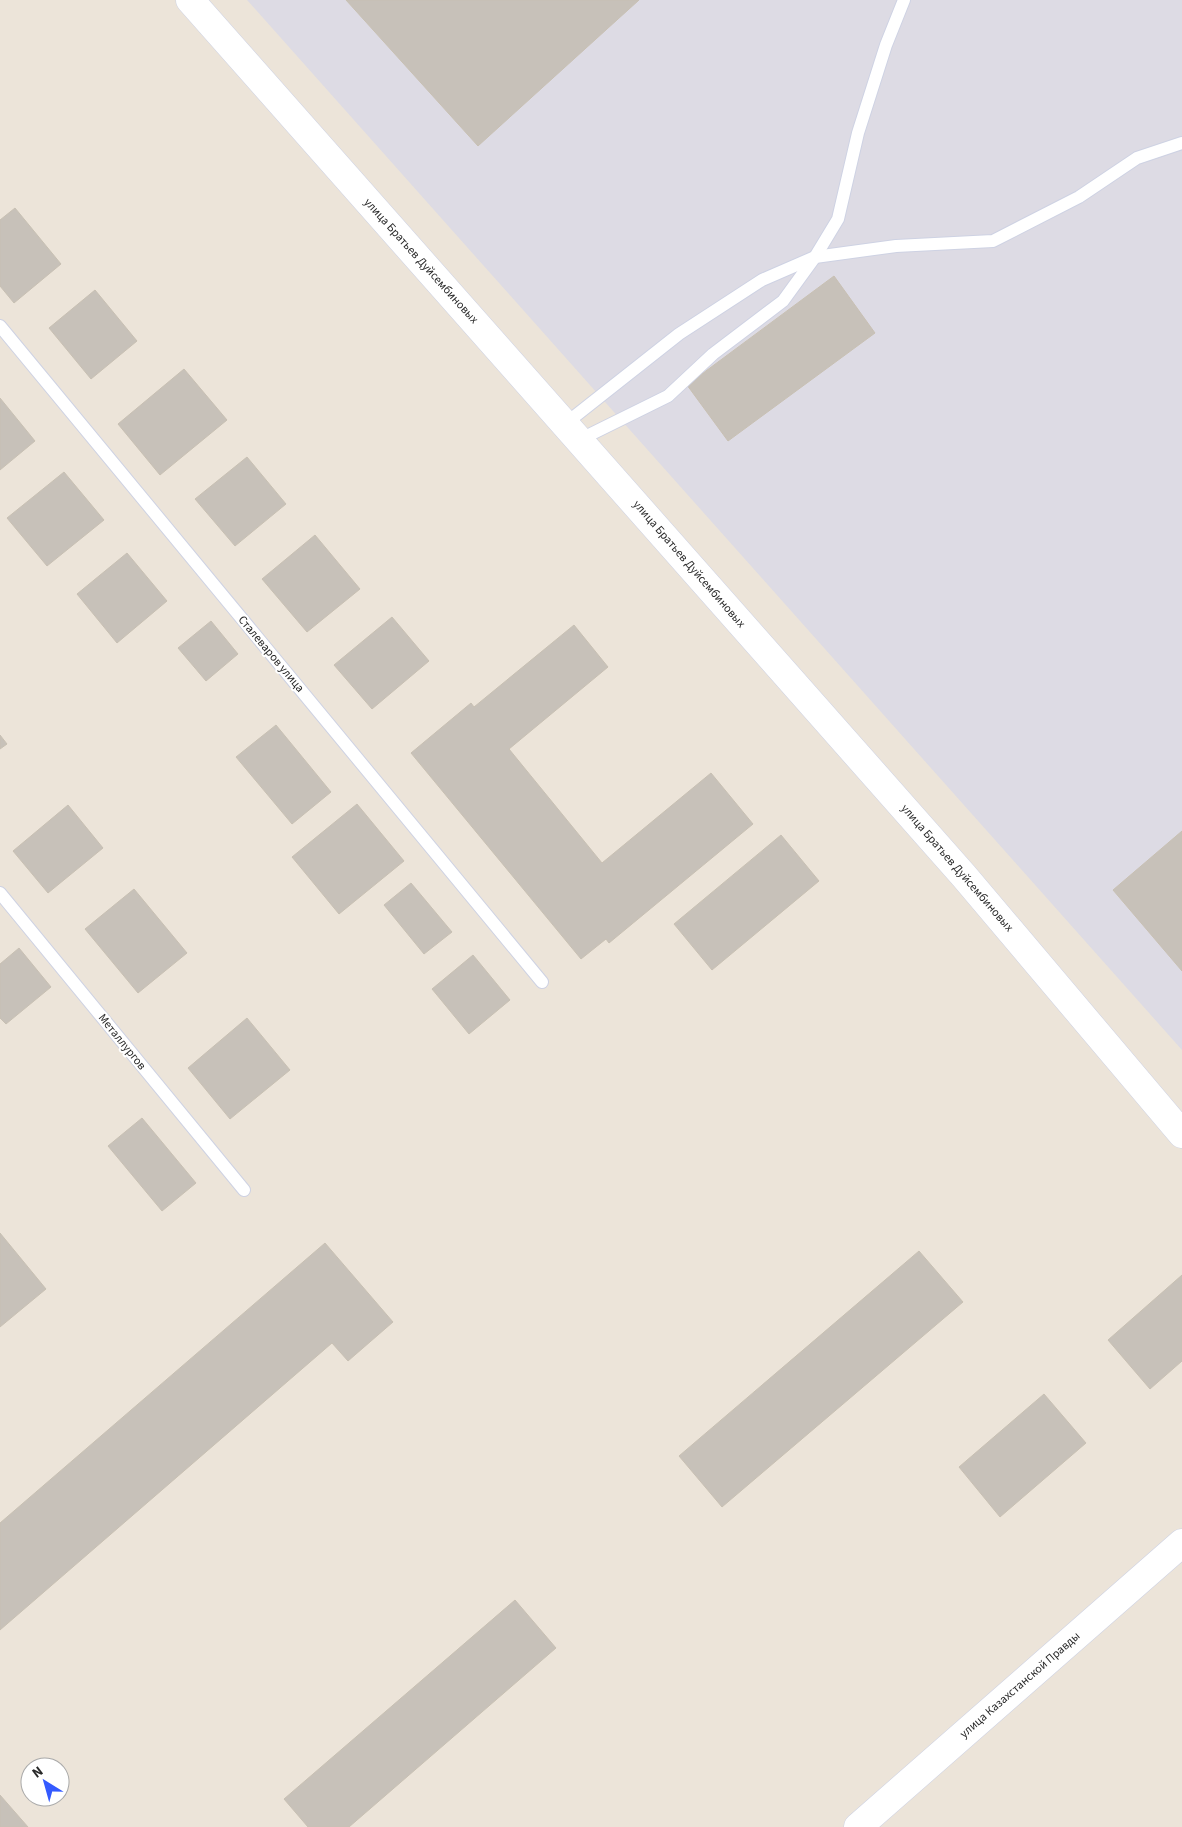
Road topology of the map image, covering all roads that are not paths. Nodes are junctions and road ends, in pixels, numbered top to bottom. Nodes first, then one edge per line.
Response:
1 (190, 0) edge
2 (904, 0) edge
3 (1182, 143) edge
4 (815, 257) junction
5 (0, 326) edge
6 (572, 432) junction
7 (0, 893) edge
8 (542, 982) dead end
9 (1182, 1134) edge
10 (244, 1190) dead end
11 (1182, 1543) edge
12 (858, 1827) edge

1 - 6 street, улица Братьев Дуйсембиновых
2 - 4 lane
3 - 4 lane
4 - 6 lane
4 - 6 lane
5 - 8 lane, Сталеваров улица
6 - 9 street, улица Братьев Дуйсембиновых
7 - 10 lane, Металлургов
11 - 12 street, улица Казахстанской Правды

